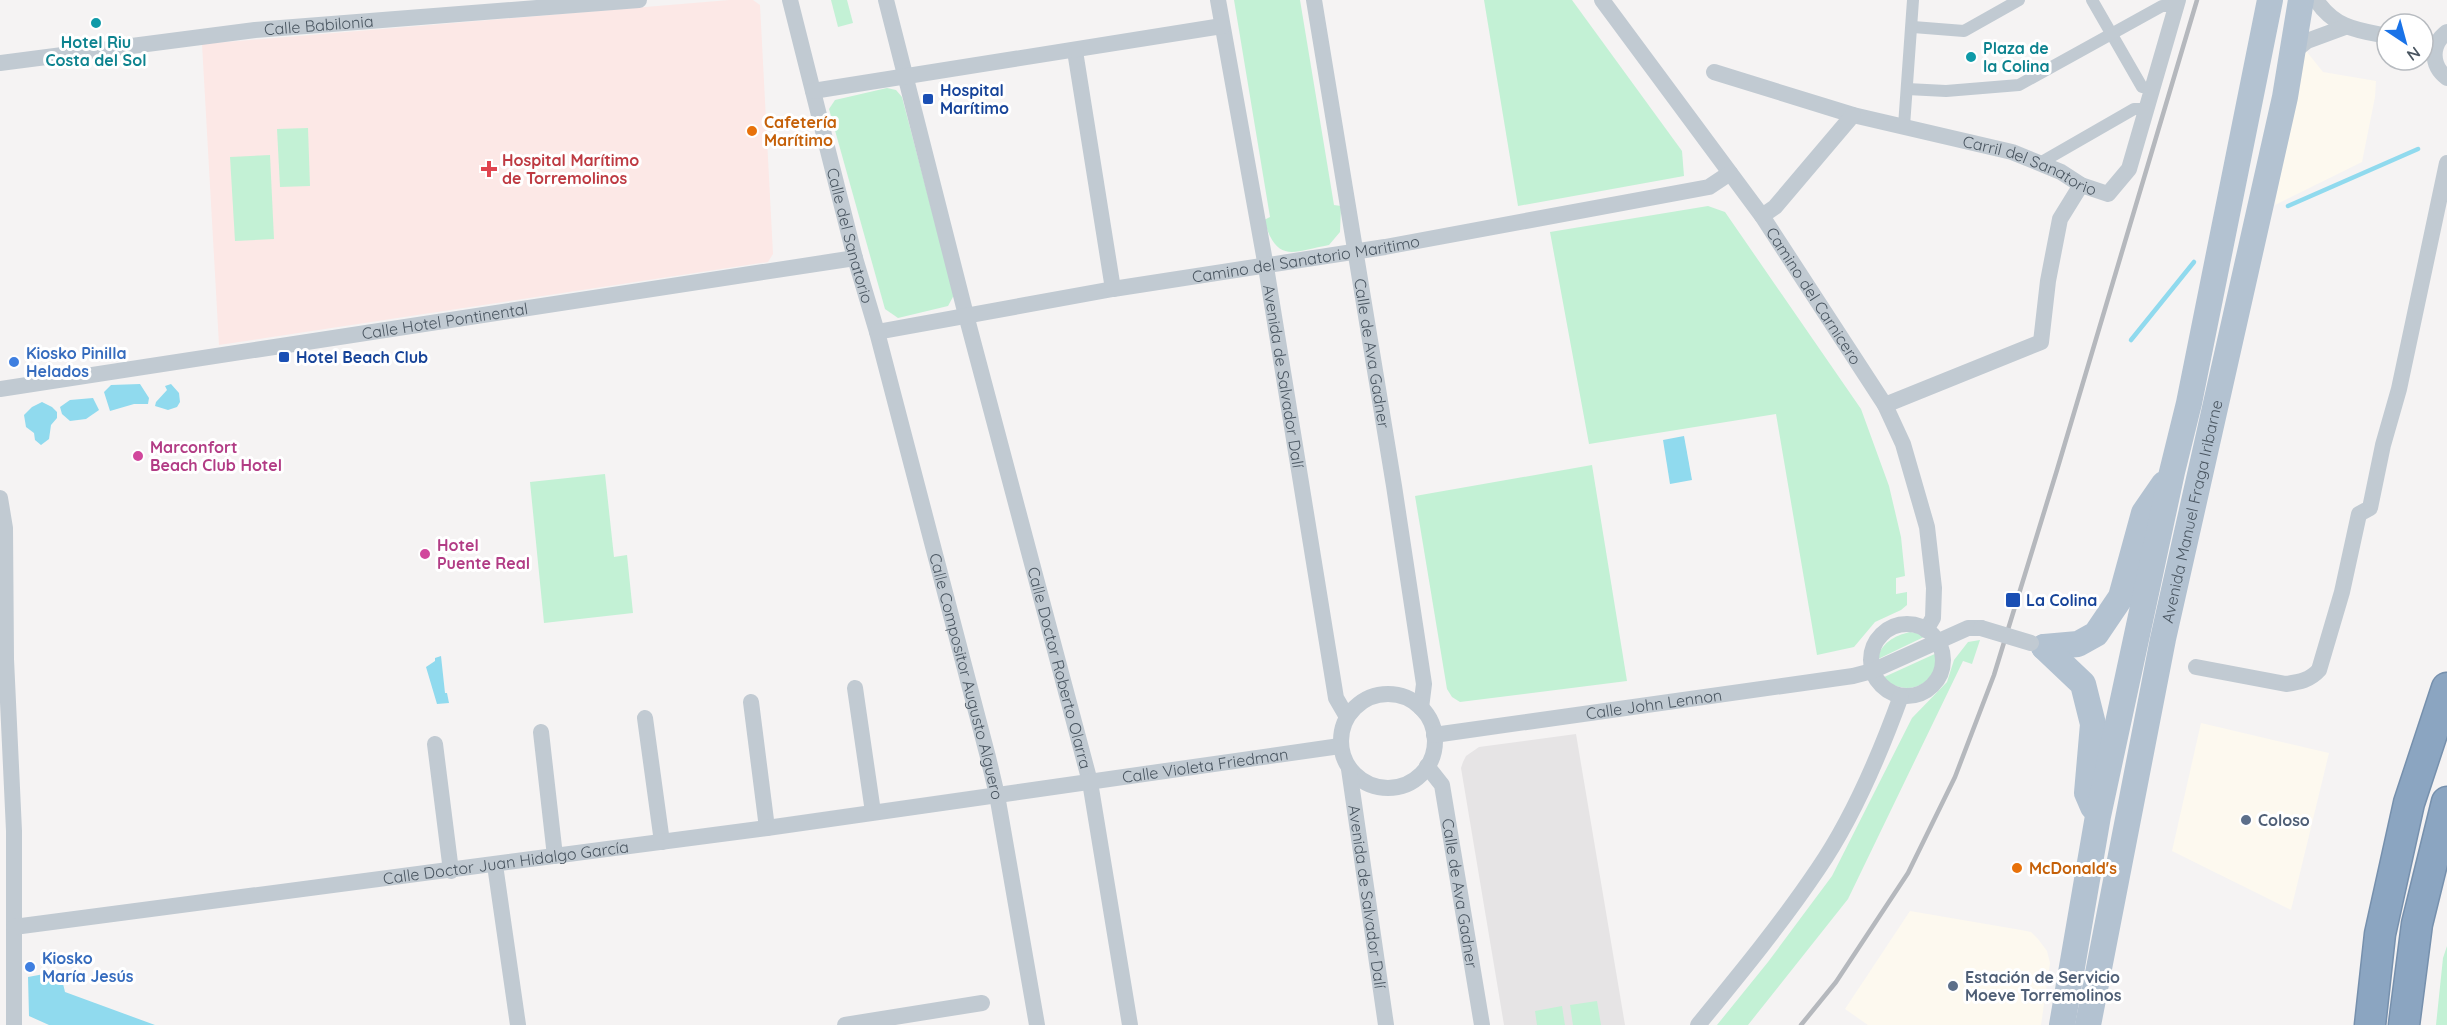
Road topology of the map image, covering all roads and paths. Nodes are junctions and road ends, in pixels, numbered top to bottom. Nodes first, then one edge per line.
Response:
1 (639, 0) edge
2 (790, 0) edge
3 (886, 0) edge
4 (1218, 0) edge
5 (1314, 0) edge
6 (1602, 0) edge
7 (1913, 0) edge
8 (2019, 0) edge
9 (2092, 0) edge
10 (2270, 0) edge
11 (2301, 0) edge
12 (2316, 0) edge
13 (2177, 3) edge
14 (1222, 26) junction
15 (1913, 27) junction
16 (2346, 27) junction
17 (2447, 32) edge
18 (2375, 33) edge
19 (2111, 34) junction
20 (2435, 41) edge
21 (1075, 51) junction
22 (2292, 53) junction
23 (2435, 61) edge
24 (0, 63) edge
25 (1714, 72) dead end
26 (907, 77) junction
27 (2447, 78) edge
28 (2152, 88) junction
29 (1907, 89) junction
30 (813, 91) junction
31 (2146, 108) junction
32 (1853, 114) junction
33 (1904, 126) junction
34 (2040, 163) junction
35 (2447, 163) edge
36 (1730, 172) junction
37 (2080, 185) junction
38 (1762, 216) junction
39 (1355, 252) junction
40 (855, 258) junction
41 (1266, 267) junction
42 (1113, 289) junction
43 (966, 315) junction
44 (877, 332) junction
45 (0, 389) edge
46 (1885, 405) junction
47 (2172, 472) junction
48 (0, 498) edge
49 (1926, 630) junction
50 (2096, 633) junction
51 (1938, 642) junction
52 (2038, 645) junction
53 (2196, 667) dead end
54 (1872, 671) junction
55 (2083, 684) junction
56 (855, 688) dead end
57 (2447, 688) edge
58 (1901, 696) junction
59 (751, 702) dead end
60 (1421, 708) junction
61 (1347, 717) junction
62 (645, 718) dead end
63 (540, 732) dead end
64 (1434, 735) junction
65 (435, 744) dead end
66 (1341, 746) junction
67 (1427, 766) junction
68 (1349, 769) junction
69 (1090, 782) junction
70 (997, 795) junction
71 (2447, 802) edge
72 (873, 812) junction
73 (2098, 816) junction
74 (766, 828) junction
75 (662, 842) junction
76 (555, 856) junction
77 (495, 865) junction
78 (451, 871) junction
79 (14, 927) junction
80 (982, 1003) dead end
81 (14, 1025) edge
82 (518, 1025) edge
83 (845, 1025) edge
84 (1037, 1025) edge
85 (1130, 1025) edge
86 (1386, 1025) edge
87 (1482, 1025) edge
88 (1698, 1025) edge
89 (2062, 1025) edge
90 (2088, 1025) edge
91 (2370, 1025) edge
92 (2404, 1025) edge

1 - 24 street, Calle Babilonia
2 - 30 street, Calle del Sanatorio
3 - 26 street, Calle Doctor Roberto Olarra
4 - 14 street, Avenida de Salvador Dalí
5 - 39 street, Calle de Ava Gadner
6 - 36 street, Camino del Carnicero
7 - 15 street
8 - 15 street
9 - 19 street
10 - 47 main road, Avenida Manuel Fraga Iribarne
11 - 22 main road, Avenida Manuel Fraga Iribarne
12 - 16 street
13 - 19 street
13 - 28 street, Carril del Sanatorio
14 - 21 street
14 - 41 street, Avenida de Salvador Dalí
15 - 29 street
16 - 18 street
16 - 22 street
17 - 20 street
19 - 28 street
19 - 29 street
21 - 26 street
21 - 42 street
22 - 90 main road, Avenida Manuel Fraga Iribarne
23 - 27 street
25 - 32 street, Carril del Sanatorio
26 - 30 street
26 - 43 street, Calle Doctor Roberto Olarra
28 - 31 street, Carril del Sanatorio
29 - 33 street
30 - 40 street, Calle del Sanatorio
31 - 34 street
31 - 37 street, Carril del Sanatorio
32 - 33 street, Carril del Sanatorio
32 - 38 street
33 - 34 street, Carril del Sanatorio
34 - 37 street, Carril del Sanatorio
35 - 53 street
36 - 38 street, Camino del Carnicero
36 - 39 street, Camino del Sanatorio Maritimo
37 - 46 street
38 - 46 street, Camino del Carnicero
39 - 41 street, Camino del Sanatorio Maritimo
39 - 60 street, Calle de Ava Gadner
40 - 44 street, Calle del Sanatorio
40 - 45 street, Calle Hotel Pontinental
41 - 42 street, Camino del Sanatorio Maritimo
41 - 61 street, Avenida de Salvador Dalí
42 - 43 street, Camino del Sanatorio Maritimo
43 - 44 street, Camino del Sanatorio Maritimo
43 - 69 street, Calle Doctor Roberto Olarra
44 - 70 street, Calle Compositor Augusto Alguero
46 - 49 street, Camino del Carnicero
47 - 50 main road
47 - 73 main road, Avenida Manuel Fraga Iribarne
48 - 79 street
49 - 51 street
49 - 54 street
50 - 52 main road
50 - 55 main road
51 - 52 street, bridge
51 - 54 street
51 - 58 street
52 - 55 main road
54 - 58 street
54 - 64 street, Calle John Lennon
55 - 73 main road
56 - 72 street
57 - 91 highway
58 - 88 street
59 - 74 street
60 - 61 street
60 - 64 street
61 - 66 street
62 - 75 street
63 - 76 street
64 - 67 street
65 - 78 street
66 - 68 street
66 - 69 street, Calle Violeta Friedman
67 - 68 street
67 - 87 street, Calle de Ava Gadner
68 - 86 street, Avenida de Salvador Dalí
69 - 70 street, Calle Violeta Friedman
69 - 85 street, Calle Doctor Roberto Olarra
70 - 72 street, Calle Doctor Juan Hidalgo García
70 - 84 street, Calle Compositor Augusto Alguero
71 - 92 highway
72 - 74 street, Calle Doctor Juan Hidalgo García
73 - 89 main road, Avenida Manuel Fraga Iribarne
74 - 75 street, Calle Doctor Juan Hidalgo García
75 - 76 street, Calle Doctor Juan Hidalgo García
76 - 77 street, Calle Doctor Juan Hidalgo García
77 - 78 street, Calle Doctor Juan Hidalgo García
77 - 82 street
78 - 79 street, Calle Doctor Juan Hidalgo García
79 - 81 street
80 - 83 street

